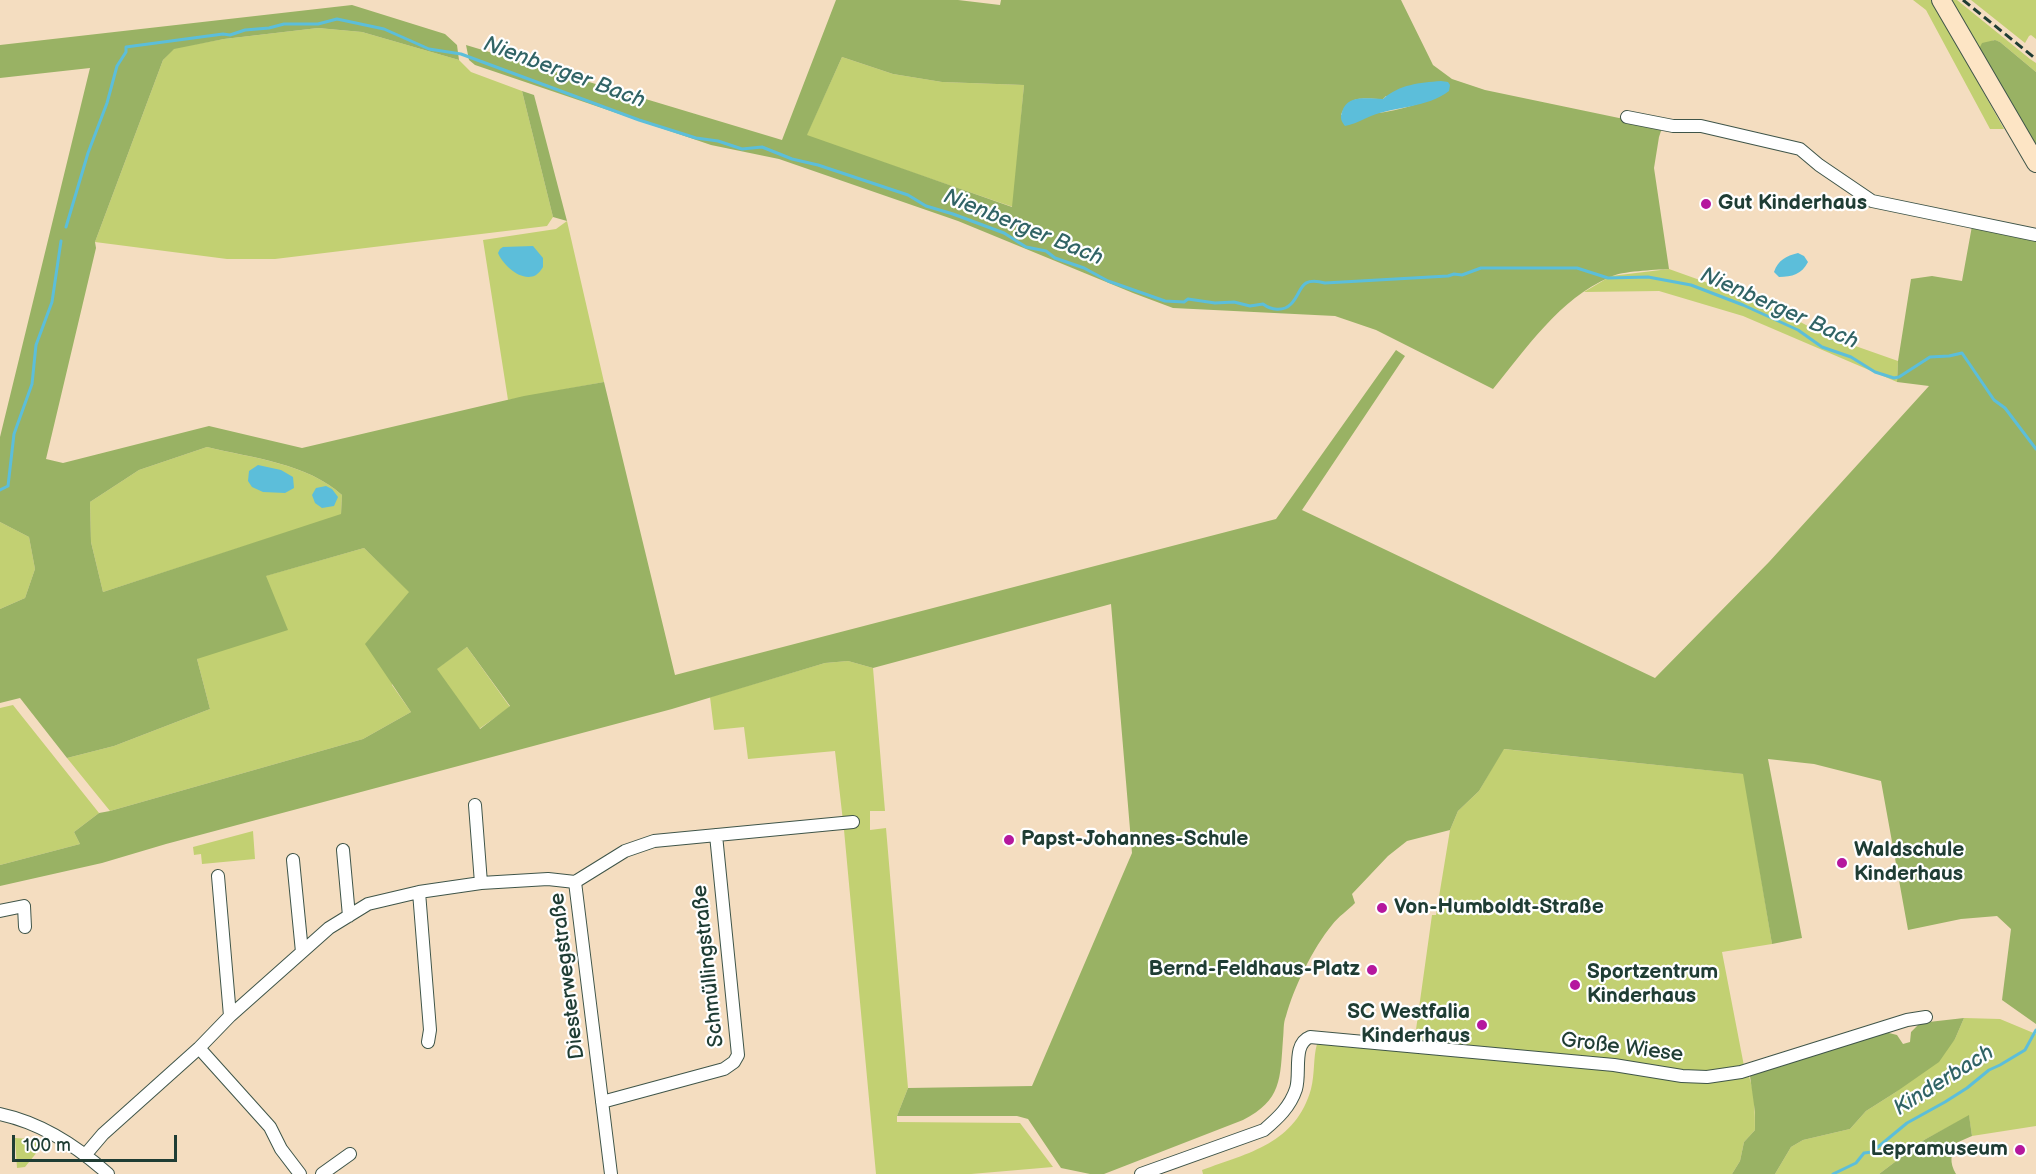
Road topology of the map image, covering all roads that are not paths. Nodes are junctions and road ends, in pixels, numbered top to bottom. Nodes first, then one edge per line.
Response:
1 (1941, 0) edge
2 (1627, 117) dead end
3 (2036, 163) edge
4 (2036, 235) edge
5 (475, 805) dead end
6 (854, 822) dead end
7 (716, 836) junction
8 (343, 850) dead end
9 (293, 860) dead end
10 (218, 876) dead end
11 (575, 882) junction
12 (481, 883) junction
13 (419, 892) junction
14 (0, 911) edge
15 (349, 916) junction
16 (26, 927) dead end
17 (302, 952) junction
18 (230, 1016) junction
19 (1926, 1017) dead end
20 (428, 1042) dead end
21 (199, 1048) junction
22 (603, 1102) junction
23 (0, 1114) edge
24 (86, 1154) junction
25 (350, 1154) dead end
26 (108, 1174) edge
27 (300, 1174) edge
28 (322, 1174) edge
29 (611, 1174) edge
30 (1141, 1174) edge

1 - 3 main road
2 - 4 street
5 - 12 street
6 - 7 street, Diesterwegstraße
7 - 11 street, Diesterwegstraße
7 - 22 street, Schmüllingstraße
8 - 15 street
9 - 17 street
10 - 18 street
11 - 12 street
11 - 22 street, Diesterwegstraße
12 - 13 street
13 - 15 street
13 - 20 street
14 - 16 street
15 - 17 street
17 - 18 street
18 - 21 street
19 - 30 street, Große Wiese
21 - 24 street
21 - 27 street
22 - 29 street, Diesterwegstraße
23 - 24 street
24 - 26 street
25 - 28 street

